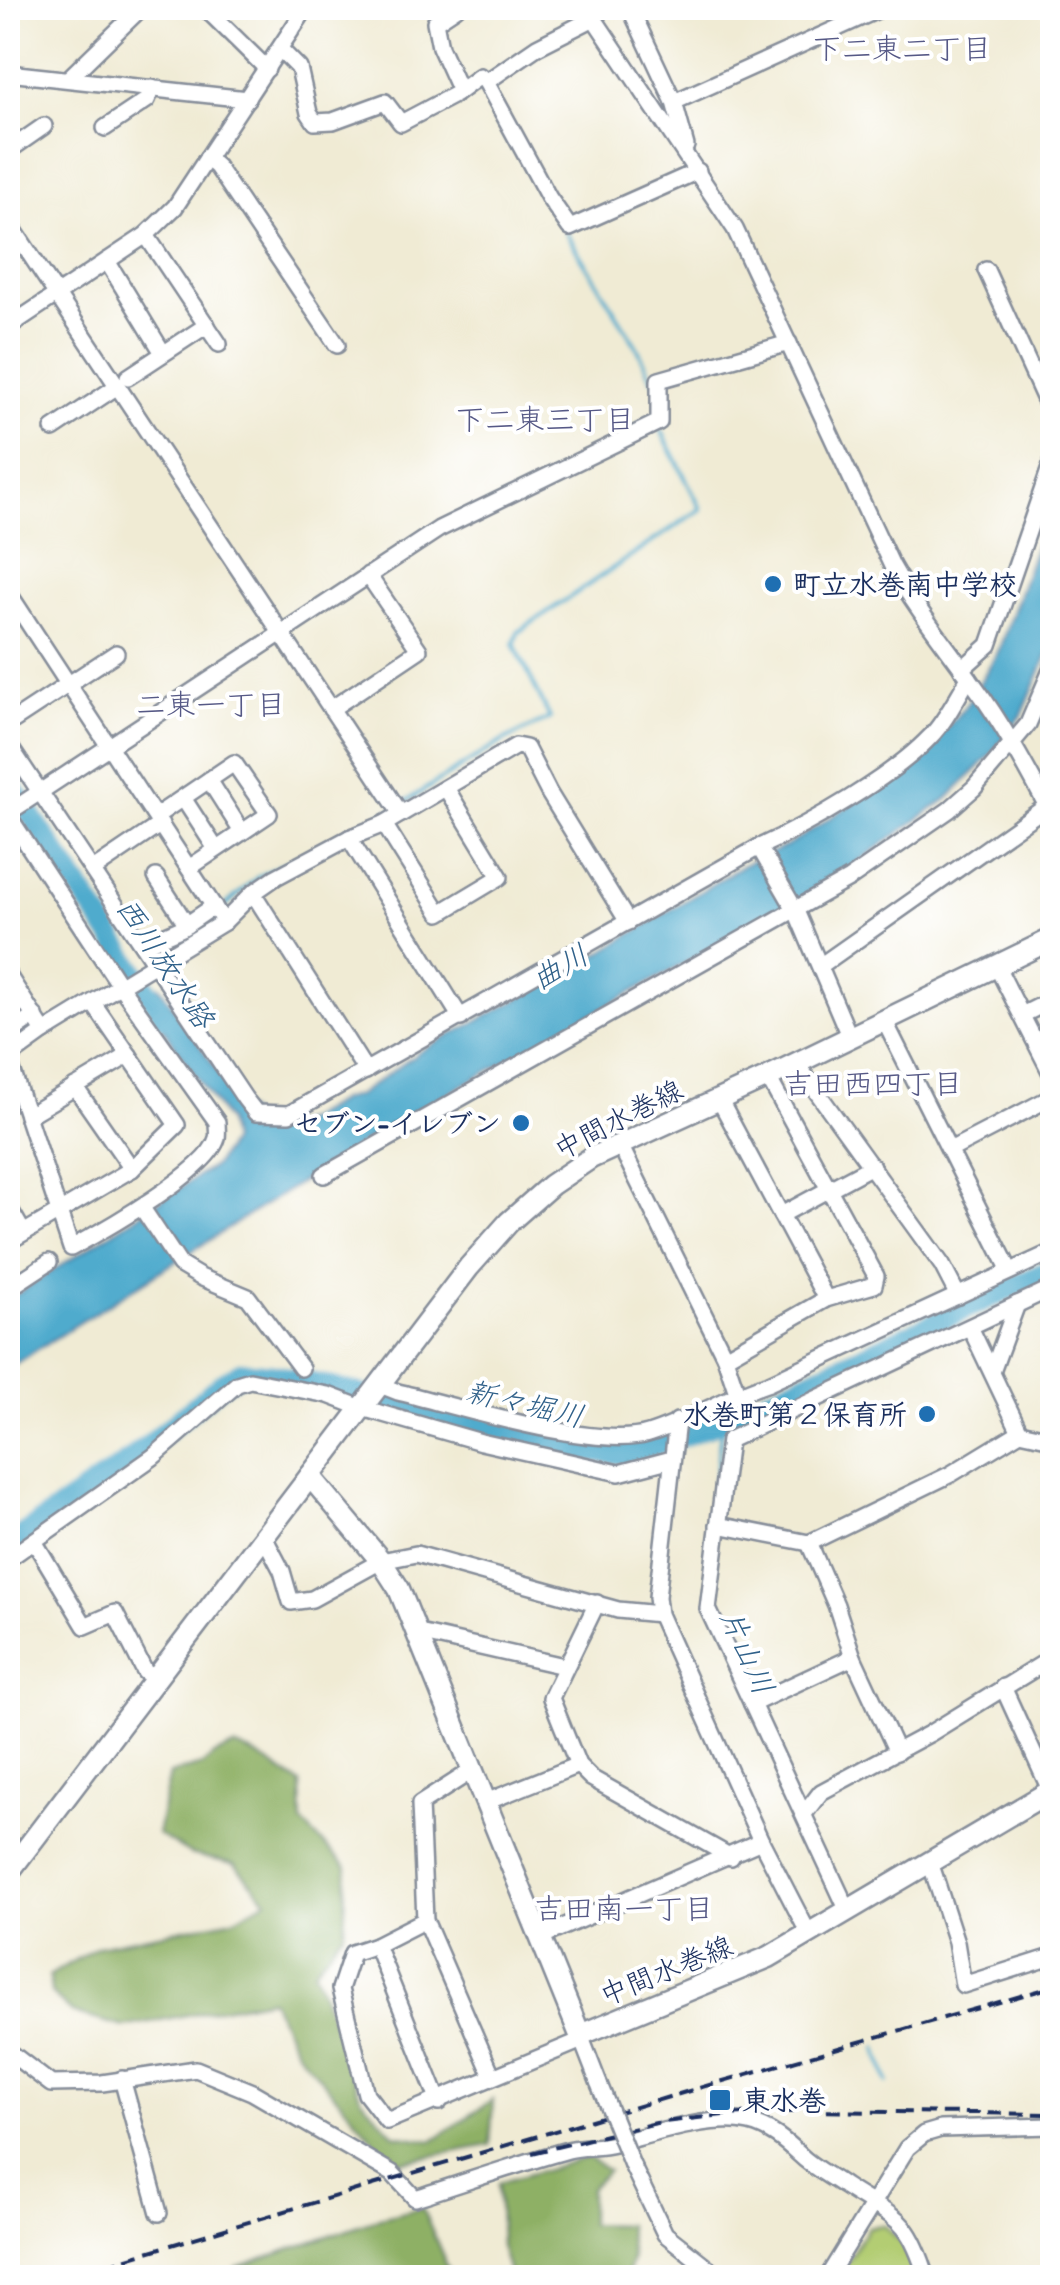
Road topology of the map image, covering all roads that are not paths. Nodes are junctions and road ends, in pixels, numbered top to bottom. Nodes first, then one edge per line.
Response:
1 (141, 8) edge
2 (204, 8) edge
3 (306, 8) edge
4 (456, 8) edge
5 (630, 8) edge
6 (882, 8) edge
7 (591, 13) edge
8 (280, 48) junction
9 (266, 69) junction
10 (8, 72) edge
11 (68, 79) junction
12 (486, 82) junction
13 (152, 88) junction
14 (459, 89) junction
15 (247, 99) junction
16 (674, 102) junction
17 (44, 126) dead end
18 (105, 128) dead end
19 (8, 152) edge
20 (687, 154) junction
21 (208, 158) junction
22 (698, 171) junction
23 (8, 220) edge
24 (146, 235) junction
25 (107, 261) junction
26 (986, 270) dead end
27 (55, 295) junction
28 (207, 325) junction
29 (8, 327) edge
30 (789, 343) junction
31 (219, 344) dead end
32 (337, 345) dead end
33 (163, 353) junction
34 (122, 382) junction
35 (1052, 416) edge
36 (53, 430) dead end
37 (1052, 462) edge
38 (368, 575) junction
39 (8, 592) edge
40 (282, 632) junction
41 (116, 652) dead end
42 (1052, 668) edge
43 (968, 677) junction
44 (69, 684) junction
45 (331, 708) junction
46 (8, 724) edge
47 (1010, 740) junction
48 (8, 744) edge
49 (111, 745) junction
50 (208, 780) junction
51 (446, 788) junction
52 (38, 794) junction
53 (183, 798) junction
54 (1050, 812) edge
55 (9, 813) edge
56 (401, 814) junction
57 (159, 820) junction
58 (384, 824) junction
59 (242, 832) junction
60 (349, 838) junction
61 (216, 850) junction
62 (761, 851) junction
63 (189, 868) junction
64 (93, 870) junction
65 (156, 877) dead end
66 (253, 893) junction
67 (214, 906) junction
68 (794, 908) junction
69 (224, 922) junction
70 (628, 922) junction
71 (186, 924) junction
72 (1052, 940) edge
73 (142, 945) junction
74 (996, 965) junction
75 (820, 966) junction
76 (152, 968) junction
77 (8, 975) edge
78 (124, 986) junction
79 (1052, 1000) edge
80 (93, 1003) junction
81 (35, 1016) junction
82 (1022, 1016) junction
83 (460, 1018) junction
84 (885, 1022) junction
85 (44, 1032) junction
86 (8, 1034) edge
87 (850, 1038) junction
88 (129, 1056) junction
89 (796, 1064) junction
90 (366, 1071) junction
91 (1052, 1075) edge
92 (768, 1077) junction
93 (75, 1087) junction
94 (12, 1089) edge
95 (1052, 1097) edge
96 (719, 1099) junction
97 (26, 1116) junction
98 (620, 1142) junction
99 (950, 1150) junction
100 (872, 1166) junction
101 (132, 1169) junction
102 (324, 1176) dead end
103 (829, 1190) junction
104 (8, 1206) edge
105 (142, 1208) junction
106 (58, 1214) junction
107 (782, 1215) junction
108 (24, 1232) junction
109 (8, 1242) edge
110 (1052, 1252) edge
111 (49, 1262) dead end
112 (1010, 1271) junction
113 (1052, 1288) edge
114 (8, 1289) edge
115 (958, 1296) junction
116 (826, 1299) junction
117 (1017, 1304) junction
118 (970, 1327) junction
119 (725, 1357) junction
120 (301, 1368) dead end
121 (992, 1372) junction
122 (380, 1385) junction
123 (737, 1393) junction
124 (362, 1408) junction
125 (1052, 1419) edge
126 (677, 1422) junction
127 (1020, 1432) junction
128 (1049, 1438) edge
129 (672, 1459) junction
130 (310, 1476) junction
131 (718, 1525) junction
132 (264, 1537) junction
133 (34, 1541) junction
134 (809, 1543) junction
135 (8, 1560) edge
136 (382, 1561) junction
137 (596, 1603) junction
138 (659, 1614) junction
139 (419, 1633) junction
140 (853, 1657) junction
141 (1052, 1658) edge
142 (564, 1666) junction
143 (156, 1678) junction
144 (1004, 1687) junction
145 (752, 1704) junction
146 (897, 1752) junction
147 (578, 1765) junction
148 (473, 1770) junction
149 (1052, 1791) edge
150 (486, 1802) junction
151 (804, 1814) junction
152 (761, 1841) junction
153 (731, 1857) junction
154 (930, 1865) junction
155 (8, 1873) edge
156 (848, 1912) junction
157 (425, 1920) junction
158 (809, 1934) junction
159 (540, 1937) junction
160 (376, 1945) junction
161 (1052, 1957) edge
162 (581, 2037) junction
163 (8, 2051) edge
164 (492, 2074) junction
165 (122, 2079) junction
166 (440, 2102) junction
167 (1052, 2126) edge
168 (873, 2205) junction
169 (159, 2213) dead end
170 (721, 2278) edge
171 (827, 2278) edge
172 (926, 2278) edge

1 - 11 street
2 - 9 street
3 - 8 street
4 - 14 street
5 - 16 street
6 - 16 street
7 - 12 street
7 - 20 street
8 - 9 street
8 - 14 street
9 - 15 street
10 - 11 street
11 - 13 street
12 - 14 street
12 - 22 street
13 - 15 street
13 - 18 street
15 - 21 street
16 - 20 street
17 - 19 street
20 - 22 street
21 - 24 street
21 - 32 street
22 - 30 street
23 - 27 street
24 - 25 street
24 - 28 street
25 - 27 street
25 - 33 street
26 - 35 street
27 - 29 street
27 - 34 street
28 - 31 street
28 - 33 street
30 - 38 street
30 - 43 street
33 - 34 street
34 - 36 street
34 - 40 street
37 - 43 street
38 - 40 street
38 - 45 street
39 - 44 street
40 - 45 street
40 - 49 street
41 - 44 street
42 - 47 street
43 - 47 street
43 - 62 street
44 - 46 street
44 - 49 street
45 - 56 street
47 - 54 street
47 - 68 street
48 - 52 street
49 - 52 street
49 - 57 street
50 - 53 street
50 - 59 street
50 - 59 street
51 - 56 street
51 - 58 street
51 - 70 street
52 - 55 street
52 - 64 street
53 - 57 street
53 - 61 street
54 - 75 street
55 - 78 street
56 - 58 street
57 - 63 street
57 - 64 street
58 - 60 street
59 - 61 street
60 - 66 street
60 - 83 street
61 - 63 street
62 - 68 street
62 - 70 street
63 - 67 street
64 - 73 street
65 - 71 street
66 - 69 street
66 - 90 street
67 - 69 street
67 - 71 street
68 - 75 street
68 - 102 street
69 - 76 street
70 - 83 street
71 - 73 street
72 - 74 main road, 中間水巻線
73 - 76 street
74 - 82 street
74 - 84 main road, 中間水巻線
75 - 87 street
76 - 78 street
76 - 90 street
77 - 81 street
78 - 80 street
78 - 105 street
79 - 82 street
80 - 85 street
80 - 88 street
81 - 85 street
81 - 86 street
82 - 91 street
83 - 90 street
84 - 87 main road, 中間水巻線
84 - 99 street
85 - 94 street
87 - 89 main road, 中間水巻線
88 - 93 street
88 - 101 street
89 - 92 main road, 中間水巻線
89 - 100 street
92 - 96 main road, 中間水巻線
92 - 103 street
93 - 97 street
93 - 101 street
94 - 97 street
95 - 99 street
96 - 98 main road, 中間水巻線
96 - 107 street
97 - 106 street
98 - 119 street
98 - 122 main road, 中間水巻線
99 - 112 street
100 - 103 street
100 - 115 street
101 - 106 street
103 - 107 street
103 - 116 street
104 - 108 street
105 - 106 street
105 - 120 street
106 - 108 street
107 - 116 street
108 - 109 street
110 - 112 street
111 - 114 street
112 - 115 street
113 - 117 street
115 - 123 street
116 - 119 street
117 - 118 street
117 - 121 street
118 - 121 street
118 - 131 street
119 - 123 street
121 - 127 street
122 - 124 main road, 中間水巻線
122 - 126 street
123 - 126 street
124 - 129 street
124 - 130 main road, 中間水巻線
124 - 133 street
125 - 128 street
126 - 129 street
127 - 128 street
127 - 134 street
129 - 138 street
130 - 132 main road, 中間水巻線
130 - 136 main road, 中間水巻線
131 - 134 street
131 - 145 street
132 - 136 street
132 - 143 main road, 中間水巻線
133 - 135 street
133 - 143 street
134 - 140 street
136 - 137 street
136 - 139 main road, 中間水巻線
137 - 138 street
137 - 142 street
138 - 152 street
139 - 142 street
139 - 148 main road, 中間水巻線
140 - 145 street
140 - 146 street
141 - 144 street
142 - 147 street
143 - 155 main road, 中間水巻線
144 - 146 street
144 - 149 street
145 - 151 street
146 - 151 street
147 - 150 street
147 - 153 street
148 - 150 main road, 中間水巻線
148 - 157 street
149 - 154 main road, 中間水巻線
150 - 159 main road, 中間水巻線
151 - 156 street
152 - 153 street
152 - 158 street
153 - 159 street
154 - 156 main road, 中間水巻線
154 - 161 street
156 - 158 main road, 中間水巻線
157 - 160 street
157 - 164 street
158 - 162 main road, 中間水巻線
159 - 162 main road, 中間水巻線
160 - 166 street
160 - 166 street
162 - 164 street
162 - 170 street, bridge
163 - 165 street
164 - 166 street
165 - 168 street
165 - 169 street
167 - 168 street
168 - 171 street
168 - 172 street

